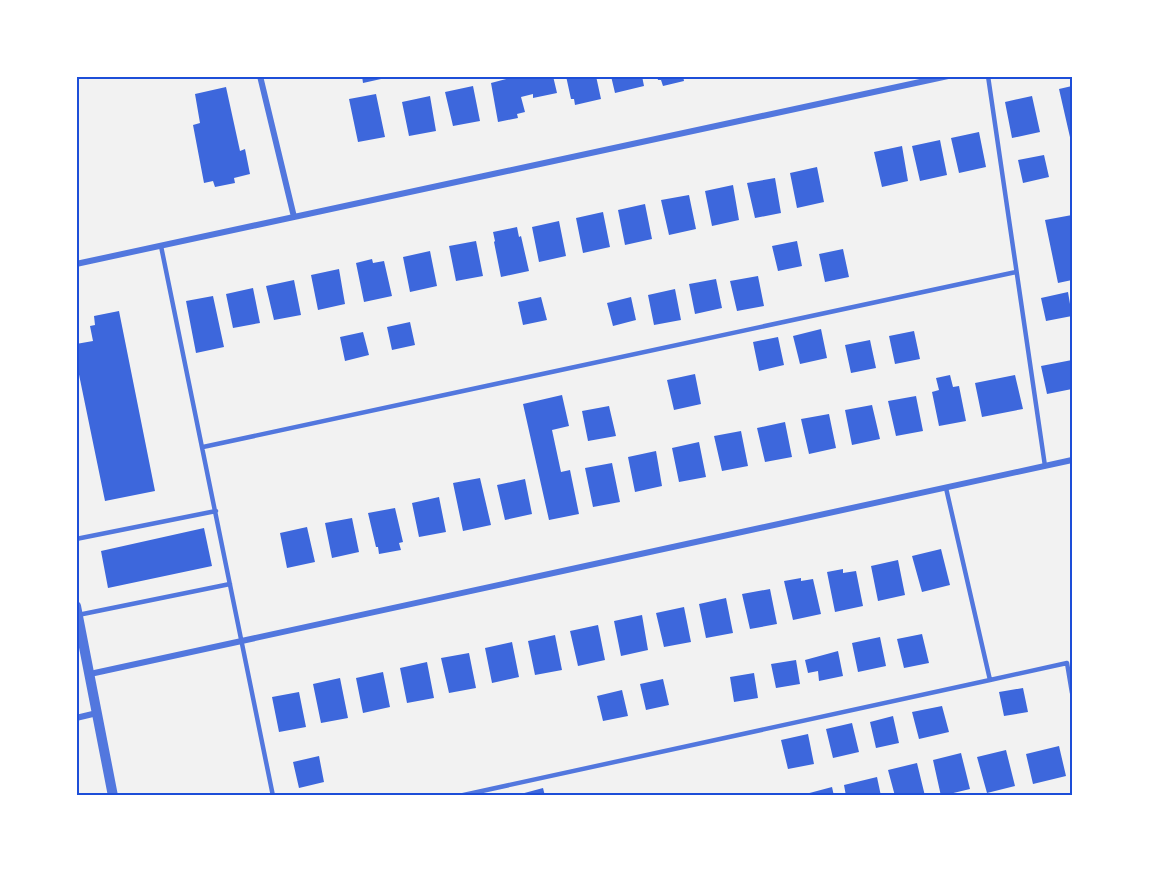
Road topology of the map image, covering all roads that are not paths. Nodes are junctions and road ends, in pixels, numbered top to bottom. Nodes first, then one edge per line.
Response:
1 (260, 76) edge
2 (948, 76) edge
3 (988, 76) edge
4 (294, 217) junction
5 (161, 246) junction
6 (76, 264) edge
7 (1016, 272) junction
8 (203, 447) junction
9 (1072, 460) edge
10 (1045, 466) junction
11 (946, 488) junction
12 (216, 511) junction
13 (76, 539) edge
14 (230, 584) junction
15 (77, 611) edge
16 (242, 640) junction
17 (90, 674) junction
18 (990, 680) junction
19 (1072, 693) edge
20 (97, 713) junction
21 (76, 718) edge
22 (113, 795) edge
23 (273, 795) edge
24 (459, 795) edge

1 - 4 street
2 - 4 street
3 - 7 lane
4 - 5 street
5 - 6 street
5 - 8 lane
7 - 8 lane
7 - 10 lane
8 - 12 lane
9 - 10 street
10 - 11 street
11 - 16 street
11 - 18 lane
12 - 13 lane
12 - 14 lane
14 - 15 lane
14 - 16 lane
15 - 17 street
16 - 17 street
16 - 23 lane
17 - 20 street
18 - 19 lane
18 - 24 lane
20 - 21 street
20 - 22 street

